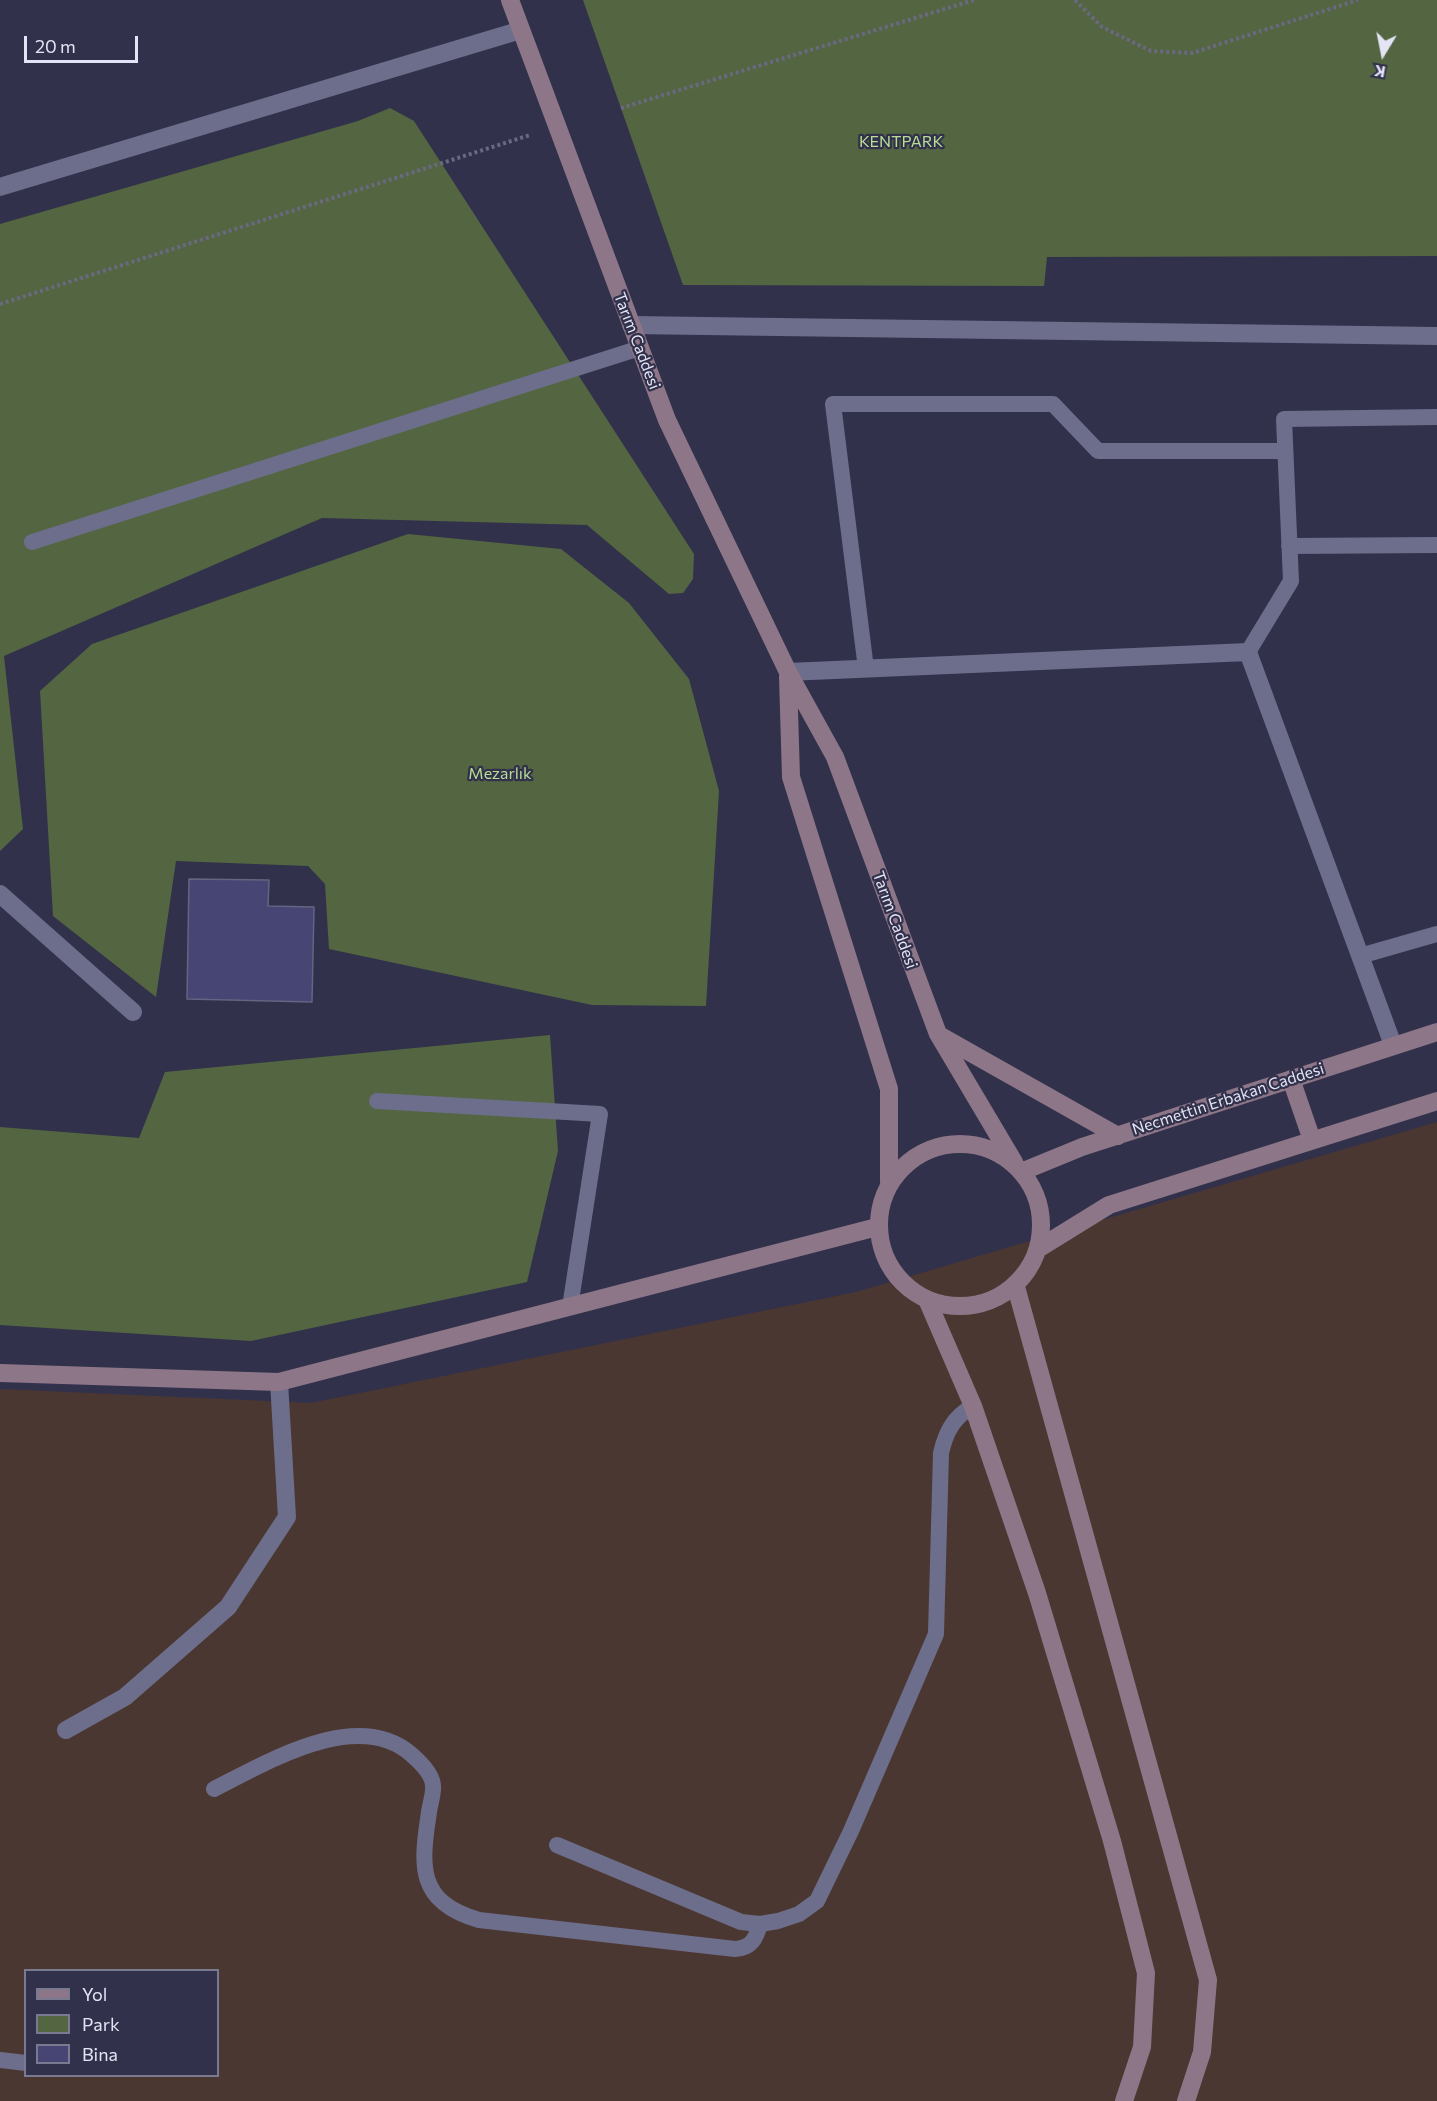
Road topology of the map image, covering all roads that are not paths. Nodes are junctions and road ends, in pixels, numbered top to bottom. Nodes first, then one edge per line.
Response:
1 (510, 0) edge
2 (521, 30) junction
3 (0, 188) edge
4 (631, 325) junction
5 (1437, 336) edge
6 (640, 348) junction
7 (1437, 417) edge
8 (1284, 451) junction
9 (32, 542) dead end
10 (1437, 545) edge
11 (1289, 546) junction
12 (1248, 652) junction
13 (866, 669) junction
14 (788, 672) junction
15 (0, 894) edge
16 (1437, 934) edge
17 (1360, 956) junction
18 (133, 1012) dead end
19 (1437, 1032) edge
20 (938, 1034) junction
21 (1393, 1045) junction
22 (1291, 1079) junction
23 (377, 1101) dead end
24 (1437, 1101) edge
25 (1118, 1136) junction
26 (1312, 1140) junction
27 (1017, 1167) junction
28 (889, 1182) junction
29 (877, 1227) junction
30 (1041, 1247) junction
31 (1016, 1287) junction
32 (928, 1302) junction
33 (570, 1307) junction
34 (0, 1373) edge
35 (279, 1382) junction
36 (973, 1406) junction
37 (66, 1730) dead end
38 (214, 1789) dead end
39 (557, 1845) dead end
40 (760, 1924) junction
41 (0, 2060) edge
42 (24, 2063) edge
43 (1124, 2101) edge
44 (1186, 2101) edge

1 - 2 street, Tarım Caddesi
2 - 3 street
2 - 4 street, Tarım Caddesi
4 - 5 street
4 - 6 street, Tarım Caddesi
6 - 9 lane
6 - 14 street, Tarım Caddesi
7 - 8 lane
8 - 11 lane
8 - 13 lane
10 - 11 lane
11 - 12 lane
12 - 13 street
12 - 17 street
13 - 14 street
14 - 20 street, Tarım Caddesi
14 - 28 street, Tarım Caddesi
15 - 18 street
16 - 17 lane
17 - 21 street
19 - 21 street, Necmettin Erbakan Caddesi
20 - 25 street
20 - 27 street, Tarım Caddesi
21 - 22 street, Necmettin Erbakan Caddesi
22 - 25 street, Necmettin Erbakan Caddesi
22 - 26 street
23 - 33 lane
24 - 26 street
25 - 27 street, Necmettin Erbakan Caddesi
26 - 30 street
27 - 28 street
27 - 30 street
28 - 29 street
29 - 32 street
29 - 33 street
30 - 31 street
31 - 32 street
31 - 44 street
32 - 36 street
33 - 35 street
34 - 35 street
35 - 37 street
36 - 40 lane
36 - 43 street
38 - 40 lane
39 - 40 lane
41 - 42 lane

